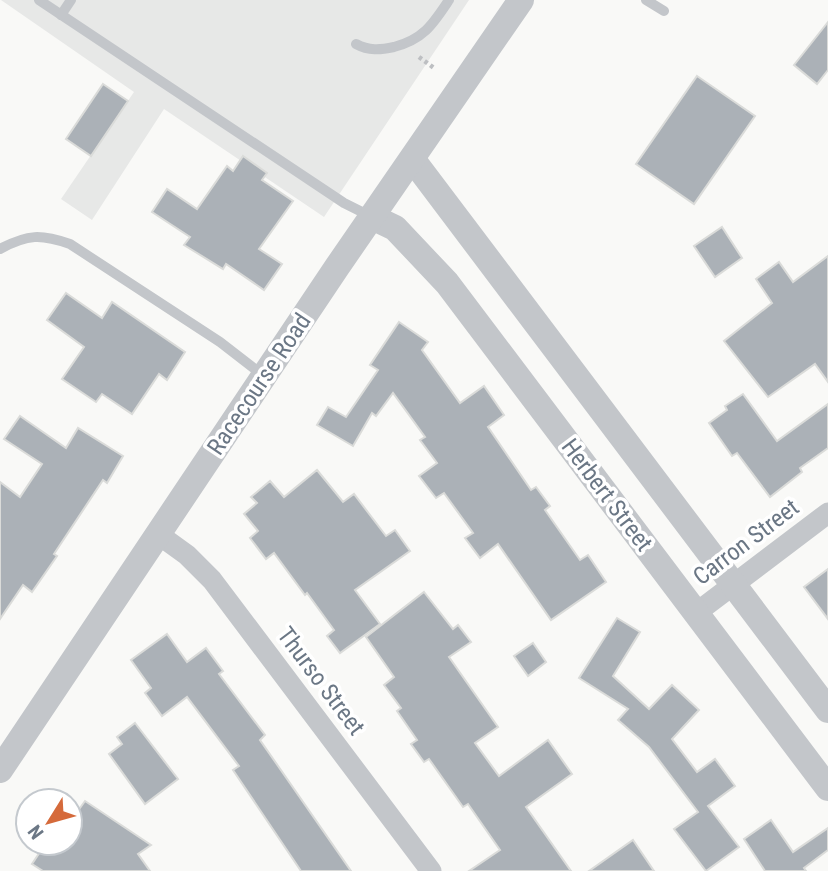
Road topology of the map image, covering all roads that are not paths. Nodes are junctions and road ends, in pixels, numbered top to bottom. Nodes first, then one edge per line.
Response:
1 (39, 0) edge
2 (71, 0) edge
3 (449, 0) edge
4 (521, 0) edge
5 (646, 0) edge
6 (664, 11) dead end
7 (61, 15) junction
8 (356, 44) dead end
9 (412, 160) junction
10 (372, 217) junction
11 (0, 248) edge
12 (264, 376) junction
13 (828, 513) edge
14 (158, 534) junction
15 (733, 585) junction
16 (696, 613) junction
17 (828, 710) edge
18 (0, 770) edge
19 (828, 788) edge
20 (431, 871) edge

1 - 7 lane
2 - 7 lane
3 - 8 lane
4 - 9 street, Racecourse Road
5 - 6 lane
7 - 10 lane
9 - 10 street, Racecourse Road
9 - 15 street, Herbert Street
10 - 12 street, Racecourse Road
10 - 16 street, Herbert Street
11 - 12 lane
12 - 14 street, Racecourse Road
13 - 15 street, Carron Street
14 - 18 street, Racecourse Road
14 - 20 street, Thurso Street
15 - 16 street, Carron Street
15 - 17 street, Herbert Street
16 - 19 street, Herbert Street

